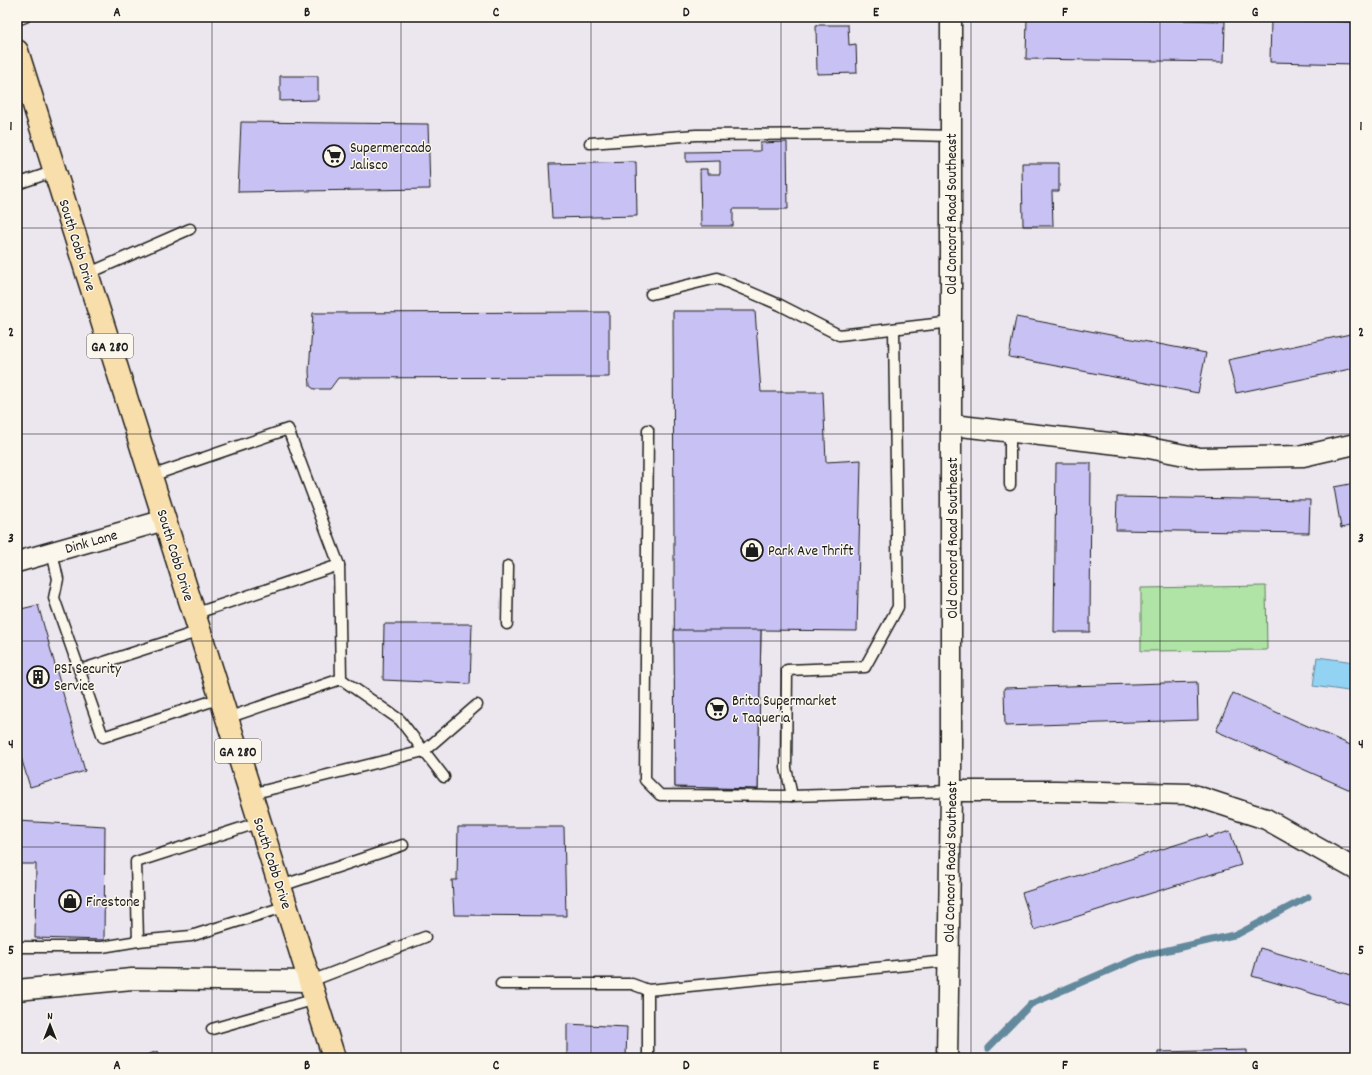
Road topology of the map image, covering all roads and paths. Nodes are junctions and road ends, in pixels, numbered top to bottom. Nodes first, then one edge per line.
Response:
1 (25, 17) edge
2 (951, 17) edge
3 (17, 20) edge
4 (18, 55) edge
5 (951, 136) junction
6 (590, 143) dead end
7 (55, 171) junction
8 (17, 184) edge
9 (190, 229) dead end
10 (87, 274) junction
11 (651, 294) dead end
12 (952, 322) junction
13 (894, 329) junction
14 (952, 425) junction
15 (648, 430) dead end
16 (1010, 432) junction
17 (1355, 444) edge
18 (151, 476) junction
19 (1010, 485) dead end
20 (165, 520) junction
21 (52, 552) junction
22 (17, 562) edge
23 (339, 565) junction
24 (508, 566) dead end
25 (197, 622) junction
26 (507, 624) dead end
27 (80, 670) junction
28 (341, 679) junction
29 (477, 705) dead end
30 (224, 708) junction
31 (424, 751) junction
32 (444, 777) dead end
33 (951, 791) junction
34 (251, 794) junction
35 (792, 796) junction
36 (260, 822) junction
37 (403, 845) dead end
38 (1355, 869) edge
39 (284, 896) junction
40 (425, 936) dead end
41 (138, 941) junction
42 (17, 946) edge
43 (948, 961) junction
44 (501, 984) dead end
45 (17, 990) edge
46 (313, 990) junction
47 (648, 990) junction
48 (212, 1029) dead end
49 (334, 1058) edge
50 (648, 1058) edge
51 (947, 1058) edge

1 - 3 lane
2 - 5 street, Old Concord Road Southeast
4 - 7 main road, South Cobb Drive / GA 280
5 - 6 lane
5 - 12 street, Old Concord Road Southeast
7 - 8 lane
7 - 10 main road, South Cobb Drive / GA 280
9 - 10 lane
10 - 18 main road, South Cobb Drive / GA 280
11 - 13 lane
12 - 13 lane
12 - 14 street, Old Concord Road Southeast
13 - 35 lane
14 - 16 street
14 - 33 street, Old Concord Road Southeast
15 - 35 lane
16 - 17 street
16 - 19 lane
18 - 20 main road, South Cobb Drive / GA 280
18 - 23 lane
20 - 21 street, Dink Lane
20 - 25 main road, South Cobb Drive / GA 280
21 - 22 street, Dink Lane
21 - 27 lane
23 - 25 lane
23 - 28 lane
24 - 26 lane
25 - 27 lane
25 - 30 main road, South Cobb Drive / GA 280
27 - 30 lane
28 - 30 lane
28 - 31 lane
29 - 31 lane
30 - 34 main road, South Cobb Drive / GA 280
31 - 32 lane
31 - 34 lane
33 - 35 lane
33 - 38 street
33 - 43 street, Old Concord Road Southeast
34 - 36 main road, South Cobb Drive / GA 280
36 - 39 main road, South Cobb Drive / GA 280
36 - 41 lane
37 - 39 lane
39 - 41 lane
39 - 46 main road, South Cobb Drive / GA 280
40 - 46 lane
41 - 42 lane
43 - 47 lane
43 - 51 street, Old Concord Road Southeast
44 - 47 lane
45 - 46 street
46 - 48 lane
46 - 49 main road, South Cobb Drive / GA 280
47 - 50 lane

